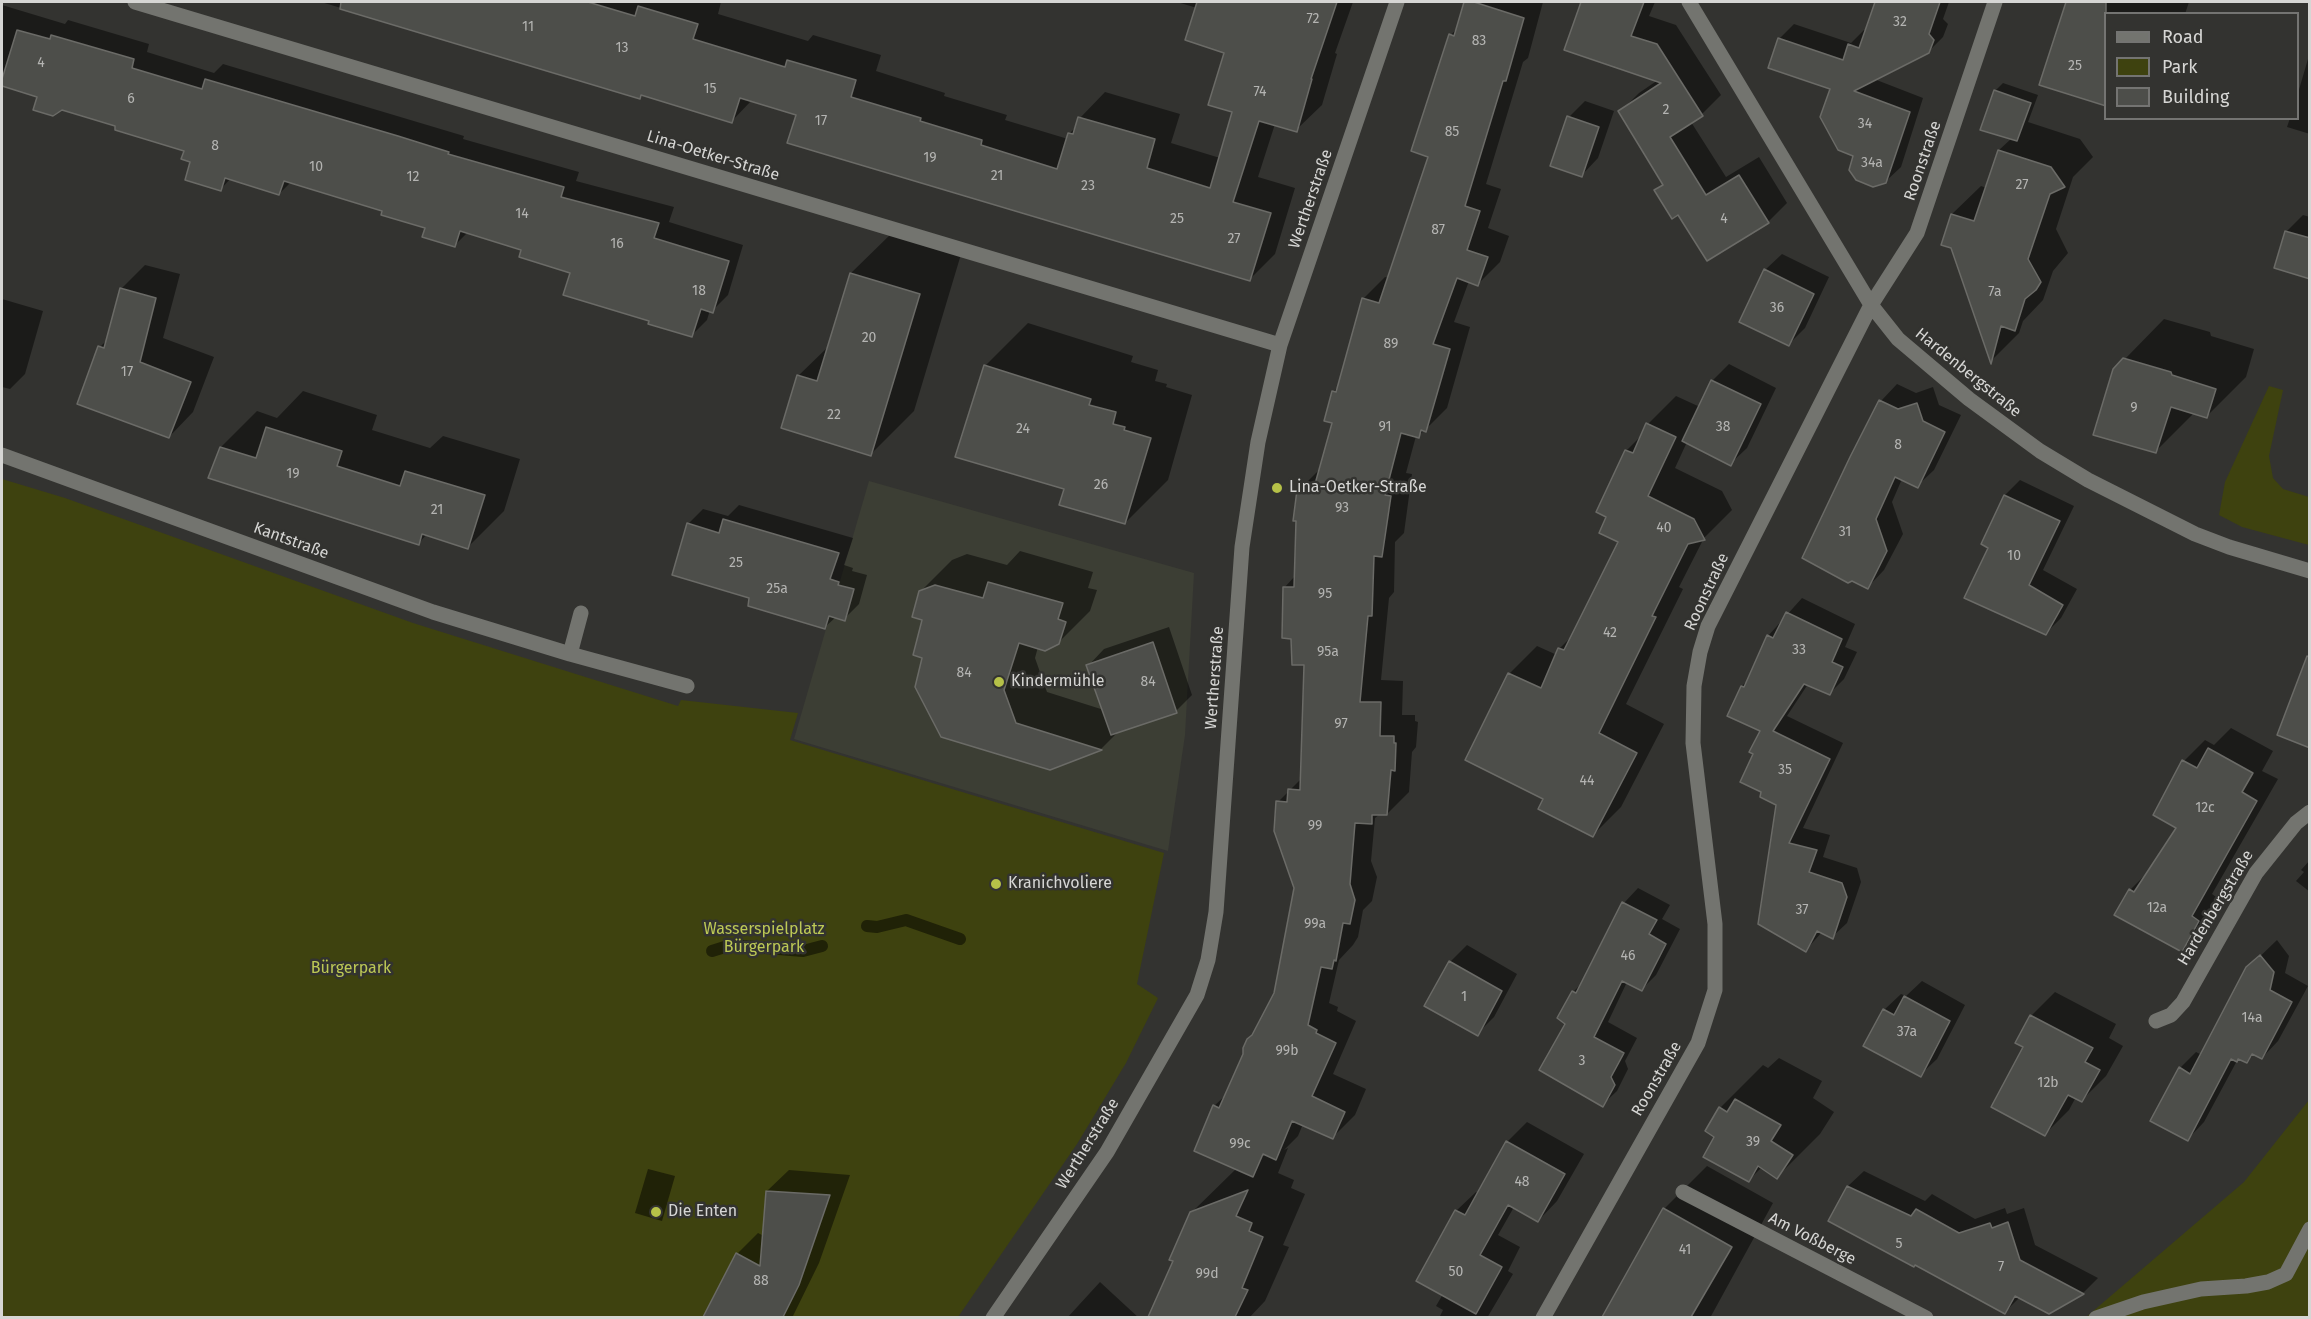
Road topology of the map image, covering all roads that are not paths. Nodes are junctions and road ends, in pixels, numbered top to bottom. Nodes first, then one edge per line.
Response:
1 (135, 2) edge
2 (1397, 2) edge
3 (1689, 2) edge
4 (1995, 2) edge
5 (1871, 305) junction
6 (1280, 345) junction
7 (2, 456) edge
8 (2310, 571) edge
9 (580, 614) dead end
10 (570, 654) junction
11 (687, 686) dead end
12 (2310, 812) edge
13 (2156, 1021) dead end
14 (1683, 1192) dead end
15 (2310, 1229) edge
16 (993, 1317) edge
17 (1543, 1317) edge
18 (1926, 1317) edge
19 (2096, 1317) edge

1 - 6 street, Lina-Oetker-Straße
2 - 6 street, Wertherstraße
3 - 5 street, Hardenbergstraße
4 - 5 street, Roonstraße
5 - 8 street, Hardenbergstraße
5 - 17 street, Roonstraße
6 - 16 street, Wertherstraße
7 - 10 street, Kantstraße
9 - 10 street
10 - 11 street, Kantstraße
12 - 13 street, Hardenbergstraße
14 - 18 street, Am Voßberge
15 - 19 street

